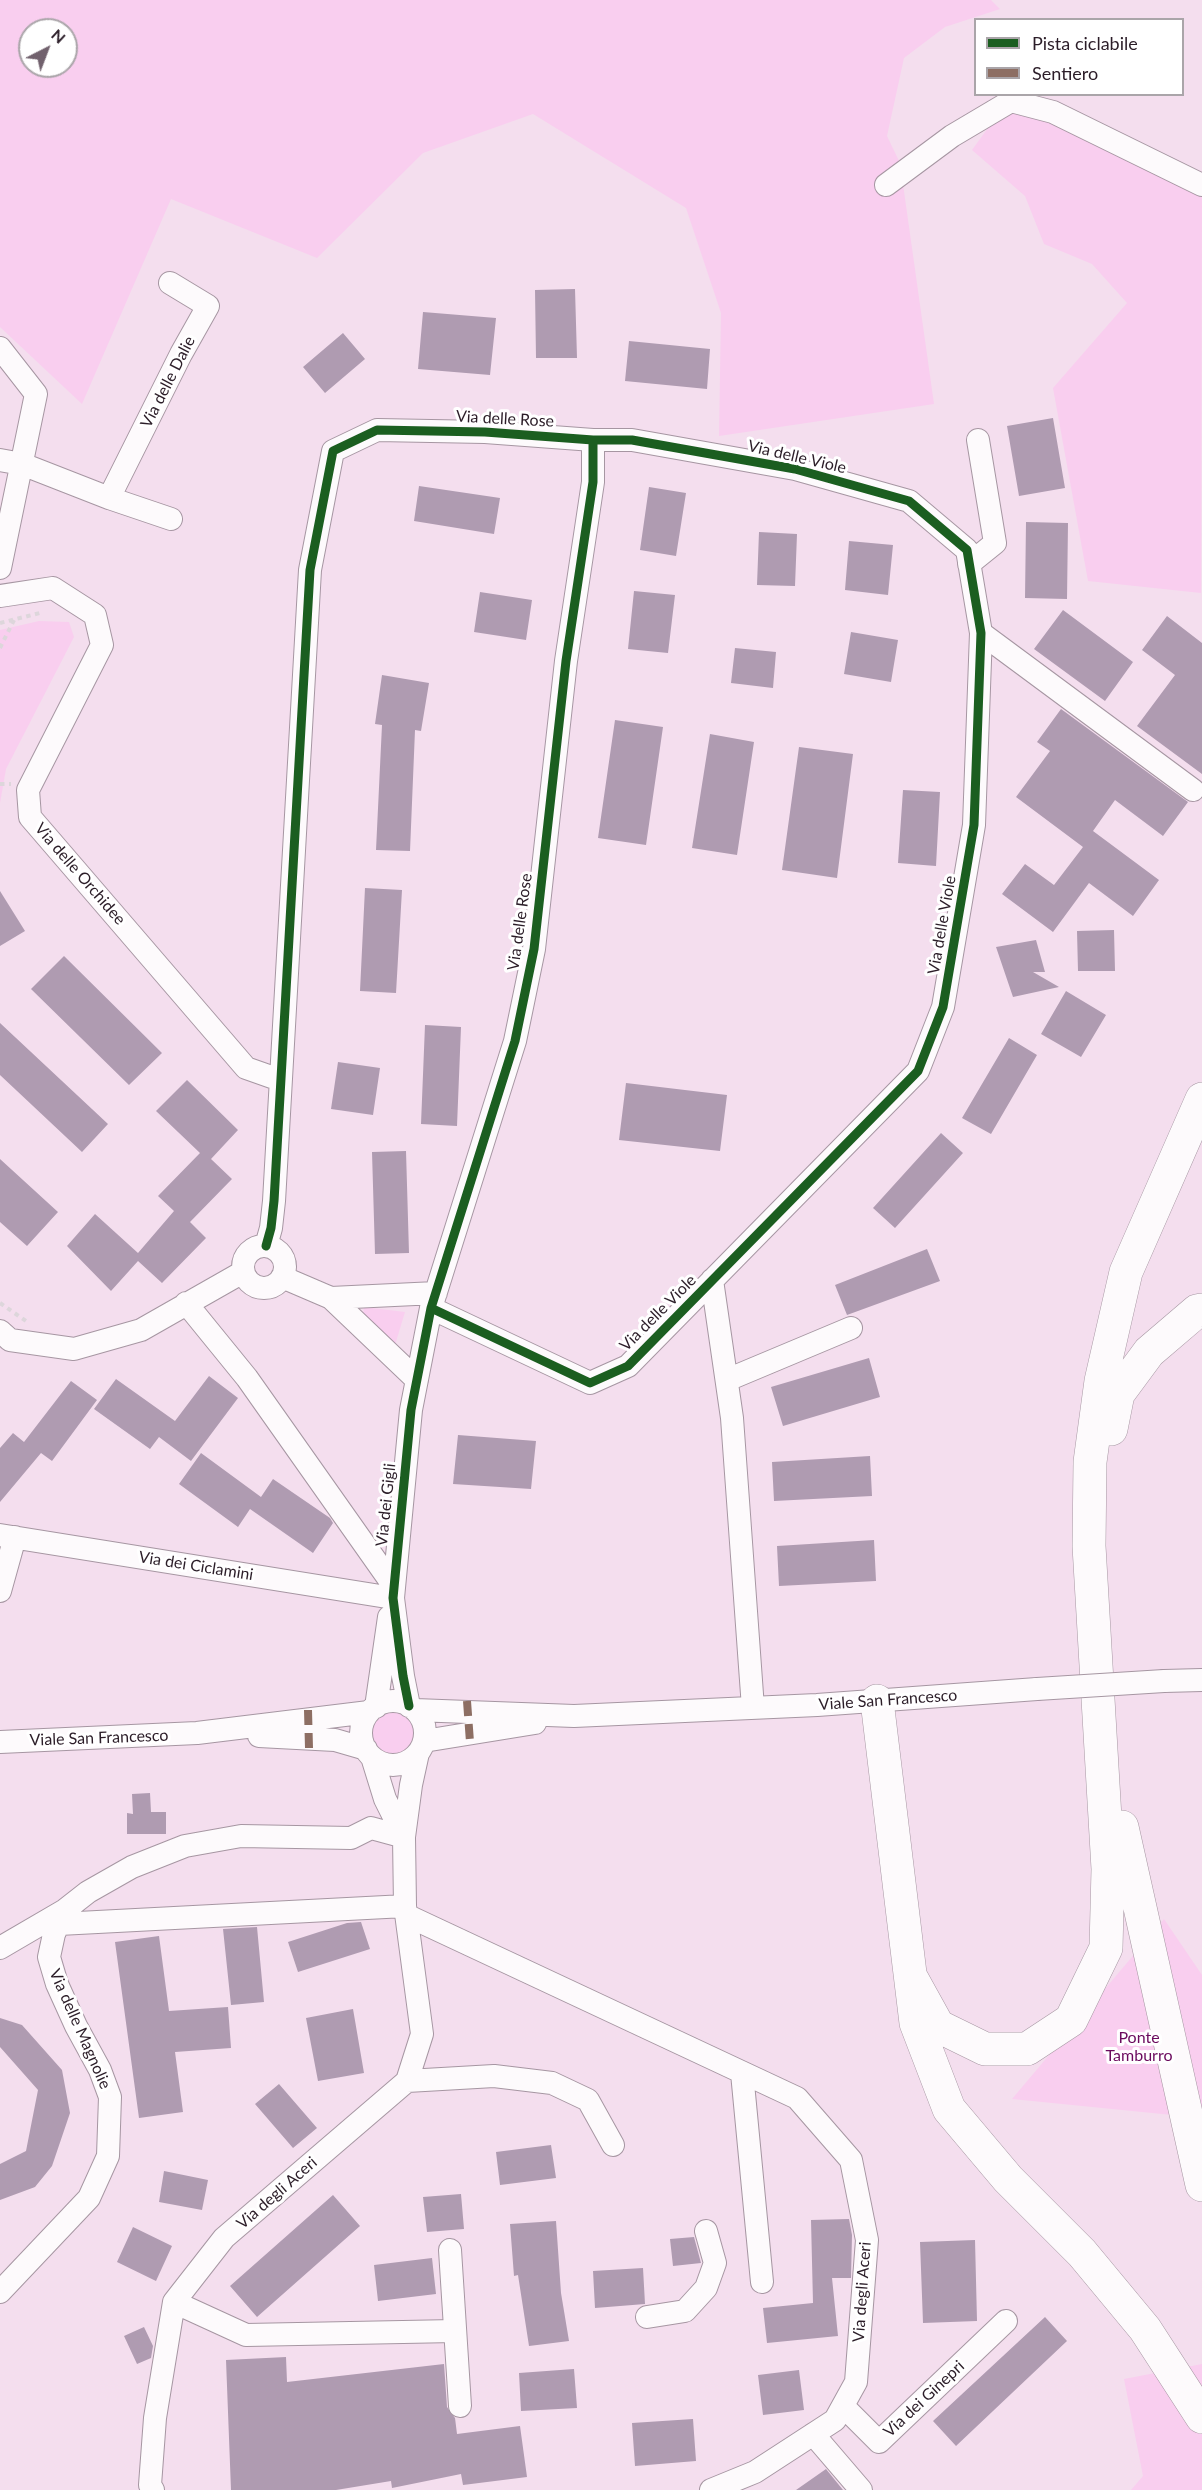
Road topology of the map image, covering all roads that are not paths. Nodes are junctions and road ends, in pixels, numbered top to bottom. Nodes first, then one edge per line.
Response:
1 (886, 185) dead end
2 (1202, 185) edge
3 (170, 283) dead end
4 (0, 348) edge
5 (593, 440) junction
6 (978, 440) dead end
7 (11, 462) edge
8 (109, 498) junction
9 (171, 519) dead end
10 (969, 564) junction
11 (0, 568) edge
12 (0, 596) edge
13 (981, 633) junction
14 (1193, 790) dead end
15 (280, 1080) junction
16 (1202, 1099) edge
17 (266, 1246) junction
18 (243, 1272) junction
19 (282, 1277) junction
20 (712, 1280) junction
21 (331, 1298) junction
22 (434, 1300) junction
23 (186, 1303) junction
24 (1202, 1310) edge
25 (851, 1328) dead end
26 (0, 1331) edge
27 (417, 1380) junction
28 (727, 1380) junction
29 (8, 1536) edge
30 (1089, 1546) junction
31 (0, 1591) edge
32 (393, 1591) junction
33 (1202, 1680) edge
34 (877, 1701) junction
35 (468, 1706) junction
36 (412, 1708) junction
37 (753, 1708) junction
38 (372, 1709) junction
39 (574, 1716) junction
40 (308, 1729) junction
41 (1101, 1736) junction
42 (470, 1738) junction
43 (0, 1742) edge
44 (421, 1747) junction
45 (369, 1753) junction
46 (404, 1837) junction
47 (405, 1911) junction
48 (62, 1917) junction
49 (0, 1948) edge
50 (912, 1979) junction
51 (742, 2073) junction
52 (407, 2081) junction
53 (613, 2145) dead end
54 (1202, 2186) edge
55 (706, 2231) dead end
56 (450, 2250) dead end
57 (762, 2282) dead end
58 (0, 2292) edge
59 (174, 2302) junction
60 (647, 2316) dead end
61 (1006, 2322) dead end
62 (455, 2331) junction
63 (460, 2406) dead end
64 (843, 2406) junction
65 (1202, 2417) edge
66 (813, 2434) junction
67 (153, 2490) edge
68 (711, 2490) edge
69 (861, 2490) edge

1 - 2 street
3 - 8 street, Via delle Dalie
4 - 7 street
5 - 10 street, Via delle Viole
5 - 15 street, Via delle Rose
5 - 22 street, Via delle Rose
6 - 10 street
7 - 8 street
7 - 11 street
8 - 9 street
10 - 13 street, Via delle Viole
12 - 15 street, Via delle Orchidee
13 - 14 street
13 - 20 street, Via delle Viole
15 - 17 street, Via delle Rose
16 - 30 highway
17 - 18 street
17 - 19 street
18 - 19 street
18 - 23 street
19 - 21 street
20 - 22 street, Via delle Viole
20 - 28 street, Via delle Viole
21 - 22 street
21 - 27 street
22 - 27 street, Via dei Gigli
23 - 26 street
23 - 32 street
24 - 30 highway
25 - 28 street
27 - 32 street, Via dei Gigli
28 - 37 street, Via delle Viole
29 - 31 street
29 - 32 street, Via dei Ciclamini
30 - 41 highway
32 - 36 street, Via dei Gigli
32 - 38 street, Via dei Gigli
33 - 34 street, Viale San Francesco, bridge
34 - 37 street, Viale San Francesco
34 - 50 highway
35 - 36 street, Viale San Francesco
35 - 39 street, Viale San Francesco
35 - 42 street
36 - 38 street
36 - 44 street
37 - 39 street, Viale San Francesco
38 - 40 street, Viale San Francesco
38 - 45 street
39 - 42 street, Viale San Francesco
40 - 43 street, Viale San Francesco
40 - 45 street, Viale San Francesco
41 - 50 highway
41 - 54 highway
42 - 44 street, Viale San Francesco
44 - 45 street
44 - 46 street
45 - 46 street
46 - 47 street
46 - 48 street
47 - 48 street
47 - 51 street, Via degli Aceri
47 - 52 street
48 - 49 street
48 - 58 street, Via delle Magnolie
50 - 65 highway
51 - 57 street
51 - 64 street, Via degli Aceri
52 - 53 street
52 - 59 street, Via degli Aceri
55 - 60 street
56 - 62 street
59 - 62 street
59 - 67 street, Via degli Aceri
61 - 64 street, Via dei Ginepri
62 - 63 street
64 - 66 street, Via degli Aceri
66 - 68 street, Via degli Aceri
66 - 69 street

